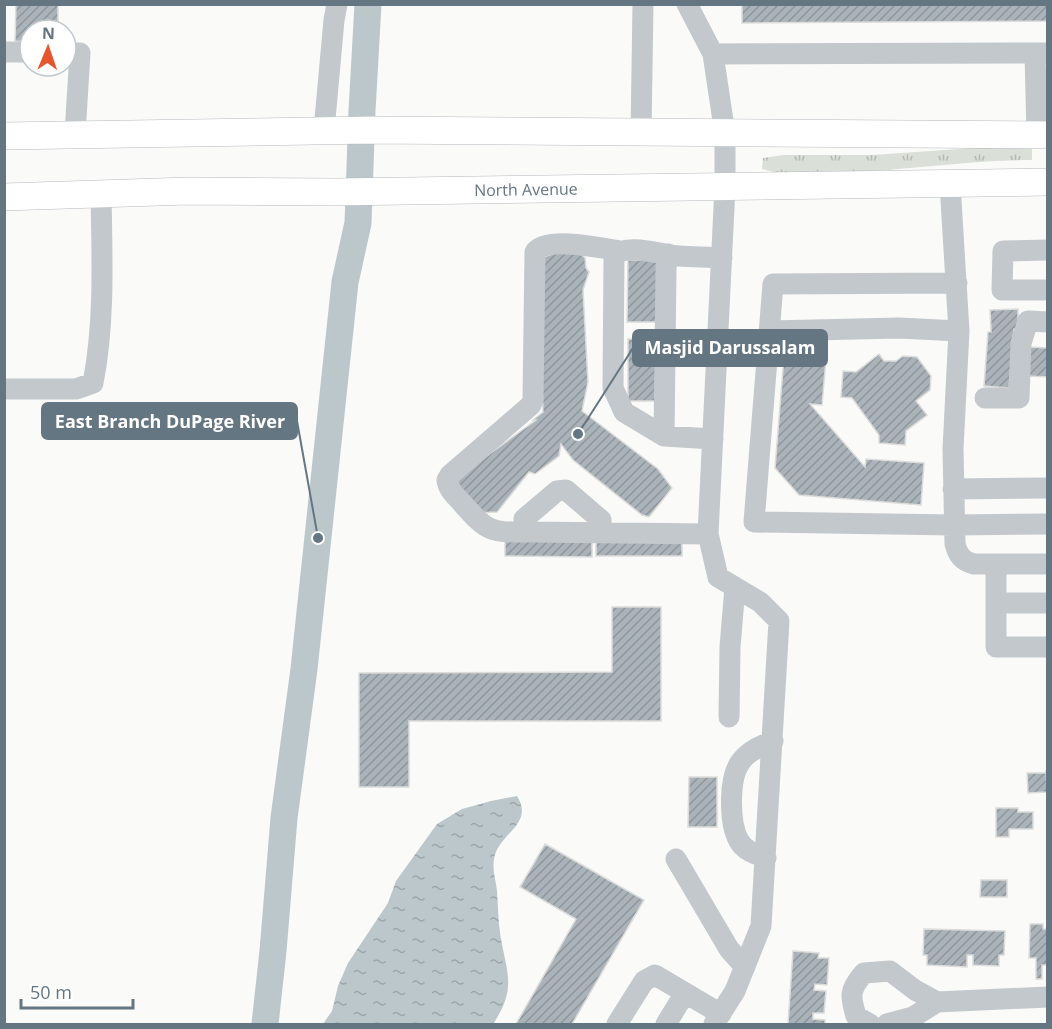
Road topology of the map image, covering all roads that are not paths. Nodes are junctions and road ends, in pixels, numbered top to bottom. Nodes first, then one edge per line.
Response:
1 (338, 4) edge
2 (643, 4) edge
3 (687, 4) edge
4 (78, 53) edge
5 (1041, 53) edge
6 (713, 54) junction
7 (348, 130) junction
8 (641, 133) junction
9 (75, 134) junction
10 (725, 134) junction
11 (1042, 135) edge
12 (4, 136) edge
13 (1047, 182) edge
14 (950, 184) junction
15 (725, 187) junction
16 (101, 194) junction
17 (4, 197) edge
18 (1047, 249) edge
19 (620, 250) junction
20 (668, 254) junction
21 (722, 258) junction
22 (957, 283) junction
23 (1047, 290) edge
24 (1047, 322) edge
25 (770, 330) junction
26 (959, 331) junction
27 (4, 389) edge
28 (985, 398) dead end
29 (664, 436) junction
30 (713, 439) junction
31 (1047, 488) edge
32 (953, 489) junction
33 (1047, 524) edge
34 (954, 525) junction
35 (531, 532) junction
36 (601, 533) junction
37 (708, 534) junction
38 (996, 564) junction
39 (1047, 564) edge
40 (735, 587) junction
41 (996, 603) junction
42 (1047, 603) edge
43 (1047, 647) edge
44 (729, 717) dead end
45 (773, 741) junction
46 (765, 858) junction
47 (676, 859) dead end
48 (745, 967) junction
49 (685, 993) junction
50 (1047, 997) edge
51 (937, 1002) junction
52 (718, 1019) edge
53 (618, 1024) edge
54 (666, 1024) edge
55 (870, 1024) edge
56 (887, 1024) edge

1 - 7 street
2 - 8 street
3 - 6 street
4 - 9 street
5 - 6 street
5 - 11 street
6 - 10 street
7 - 8 main road
7 - 9 main road
8 - 10 main road
9 - 12 main road
10 - 11 main road
10 - 15 street
13 - 14 main road, North Avenue
14 - 15 main road, North Avenue
14 - 22 street
15 - 16 main road, North Avenue
15 - 21 street
16 - 17 main road, North Avenue
16 - 27 street
18 - 23 street
19 - 20 street
19 - 29 street
19 - 35 street
20 - 21 street
20 - 29 street
21 - 30 street
22 - 25 street
22 - 26 street
24 - 28 street
25 - 26 street
25 - 34 street
26 - 32 street
29 - 30 street
30 - 37 street
31 - 32 street
32 - 34 street
33 - 34 street
34 - 38 street
35 - 36 street
35 - 36 street
36 - 37 street
37 - 40 street
38 - 39 street
38 - 41 street
40 - 44 street
40 - 45 street
41 - 42 street
41 - 43 street
45 - 46 street
45 - 46 street
46 - 48 street
47 - 48 street
48 - 52 street
49 - 52 street
49 - 53 street
49 - 54 street
50 - 51 street
51 - 55 street
51 - 56 street

